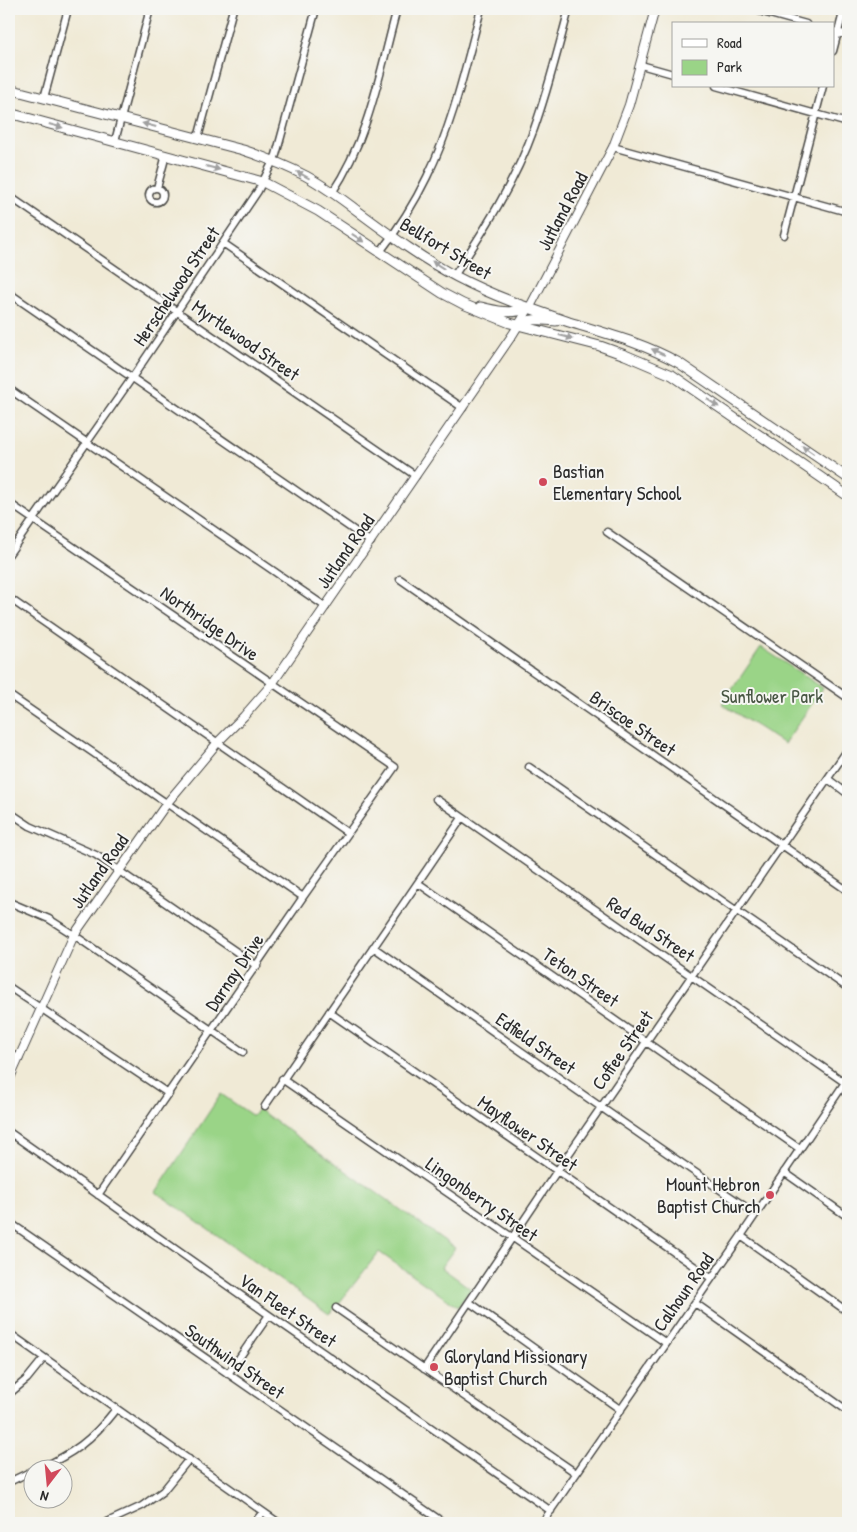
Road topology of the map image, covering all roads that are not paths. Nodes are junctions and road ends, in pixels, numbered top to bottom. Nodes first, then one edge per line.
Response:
1 (68, 9) edge
2 (150, 9) edge
3 (233, 9) edge
4 (316, 9) edge
5 (398, 9) edge
6 (481, 9) edge
7 (569, 9) edge
8 (656, 9) edge
9 (752, 9) edge
10 (844, 9) edge
11 (799, 22) edge
12 (836, 32) edge
13 (848, 35) edge
14 (834, 45) edge
15 (640, 65) junction
16 (672, 74) edge
17 (723, 88) edge
18 (823, 88) edge
19 (9, 89) edge
20 (44, 98) junction
21 (9, 113) edge
22 (816, 114) junction
23 (120, 118) junction
24 (848, 123) edge
25 (198, 138) junction
26 (115, 141) junction
27 (613, 147) junction
28 (166, 155) junction
29 (274, 160) junction
30 (263, 182) junction
31 (157, 188) dead end
32 (332, 192) junction
33 (9, 196) edge
34 (794, 196) junction
35 (848, 212) edge
36 (784, 235) dead end
37 (392, 236) junction
38 (223, 242) junction
39 (380, 252) junction
40 (454, 276) junction
41 (9, 293) edge
42 (463, 304) junction
43 (529, 308) junction
44 (177, 311) junction
45 (572, 322) junction
46 (519, 325) junction
47 (604, 332) junction
48 (600, 346) junction
49 (679, 362) junction
50 (672, 375) junction
51 (132, 378) junction
52 (9, 389) edge
53 (463, 408) junction
54 (754, 412) junction
55 (745, 424) junction
56 (86, 442) junction
57 (826, 462) junction
58 (819, 475) junction
59 (416, 476) junction
60 (848, 478) edge
61 (848, 496) edge
62 (9, 503) edge
63 (33, 519) junction
64 (606, 532) dead end
65 (371, 542) junction
66 (9, 554) edge
67 (400, 579) dead end
68 (9, 598) edge
69 (326, 607) junction
70 (272, 684) junction
71 (9, 694) edge
72 (848, 698) edge
73 (218, 742) junction
74 (848, 750) edge
75 (529, 767) dead end
76 (395, 768) joint
77 (828, 779) junction
78 (848, 794) edge
79 (436, 798) dead end
80 (166, 803) junction
81 (9, 812) edge
82 (462, 818) junction
83 (348, 833) junction
84 (782, 846) junction
85 (119, 870) junction
86 (418, 883) junction
87 (848, 892) edge
88 (303, 897) junction
89 (9, 902) edge
90 (737, 911) junction
91 (74, 935) junction
92 (373, 946) junction
93 (257, 966) junction
94 (692, 975) junction
95 (9, 987) edge
96 (848, 988) edge
97 (40, 1008) junction
98 (328, 1012) junction
99 (212, 1030) junction
100 (647, 1041) junction
101 (9, 1052) edge
102 (243, 1052) dead end
103 (19, 1059) junction
104 (282, 1079) junction
105 (9, 1080) edge
106 (847, 1082) edge
107 (169, 1094) junction
108 (265, 1106) dead end
109 (602, 1106) junction
110 (9, 1132) edge
111 (800, 1149) junction
112 (557, 1171) junction
113 (784, 1172) junction
114 (98, 1195) junction
115 (756, 1214) junction
116 (848, 1217) edge
117 (9, 1222) edge
118 (741, 1236) junction
119 (513, 1238) junction
120 (711, 1278) junction
121 (469, 1302) junction
122 (696, 1303) junction
123 (336, 1308) dead end
124 (848, 1312) edge
125 (269, 1315) junction
126 (9, 1333) edge
127 (666, 1344) junction
128 (44, 1358) junction
129 (424, 1369) junction
130 (228, 1374) junction
131 (9, 1394) edge
132 (116, 1409) junction
133 (621, 1410) junction
134 (848, 1410) edge
135 (189, 1459) junction
136 (58, 1460) edge
137 (576, 1473) junction
138 (22, 1476) edge
139 (9, 1482) edge
140 (551, 1510) junction
141 (263, 1512) junction
142 (105, 1523) edge
143 (254, 1523) edge
144 (279, 1523) edge
145 (444, 1523) edge
146 (542, 1523) edge

1 - 20 street
2 - 23 street
3 - 25 street
4 - 29 street, Herschelwood Street
5 - 32 street
6 - 37 street
7 - 40 street
8 - 15 street, Jutland Road
9 - 11 street
10 - 12 street
12 - 13 street
12 - 14 street
15 - 16 street
15 - 27 street, Jutland Road
17 - 22 street
18 - 22 street
19 - 20 main road, Bellfort Street
20 - 23 main road, Bellfort Street
21 -> 26 main road, Bellfort Street
22 - 24 street
22 - 34 street
25 -> 23 main road, Bellfort Street
23 - 26 street
25 - 29 main road, Bellfort Street
26 - 28 main road, Bellfort Street
27 - 34 street
27 - 43 street, Jutland Road
28 -> 30 main road, Bellfort Street
28 - 31 street
29 - 30 street, Herschelwood Street
32 -> 29 main road, Bellfort Street
30 - 38 street, Herschelwood Street
30 -> 39 main road, Bellfort Street
32 - 37 main road, Bellfort Street
33 - 44 street, Myrtlewood Street
34 - 35 street
34 - 36 street
37 - 39 street
40 -> 37 main road, Bellfort Street
38 - 44 street, Herschelwood Street
38 - 53 street
39 - 42 main road, Bellfort Street
40 - 43 main road, Bellfort Street
41 - 51 street
42 - 43 main road
42 - 46 main road, Bellfort Street
43 - 45 main road, Bellfort Street
43 - 46 street, Jutland Road
44 - 51 street, Herschelwood Street
44 - 59 street, Myrtlewood Street
45 - 46 main road
45 - 47 main road, Bellfort Street
46 -> 48 main road, Bellfort Street
46 - 53 street, Jutland Road
47 - 48 main road
49 -> 47 main road, Bellfort Street
48 - 50 main road, Bellfort Street
49 - 50 main road
49 - 54 main road, Bellfort Street
50 -> 55 main road, Bellfort Street
51 - 56 street, Herschelwood Street
51 - 65 street
52 - 56 street
53 - 59 street, Jutland Road
54 - 55 main road
57 -> 54 main road, Bellfort Street
55 - 58 main road, Bellfort Street
56 - 63 street, Herschelwood Street
56 - 69 street
57 - 58 main road
57 - 60 main road, Bellfort Street
58 - 61 main road, Bellfort Street
59 - 65 street, Jutland Road
62 - 63 street, Northridge Drive
63 - 66 street, Herschelwood Street
63 - 70 street, Northridge Drive
64 - 72 street
65 - 69 street, Jutland Road
67 - 84 street, Briscoe Street
68 - 73 street
69 - 70 street, Jutland Road
70 - 73 street, Jutland Road
70 - 76 street, Northridge Drive
71 - 80 street
73 - 80 street, Jutland Road
73 - 83 street
74 - 77 street, Coffee Street
75 - 90 street
76 - 83 street, Darnay Drive
77 - 78 street
77 - 84 street, Coffee Street
79 - 82 street, Red Bud Street
80 - 85 street, Jutland Road
80 - 88 street
81 - 85 street
82 - 86 street
82 - 94 street, Red Bud Street
83 - 88 street, Darnay Drive
84 - 87 street, Briscoe Street
84 - 90 street, Coffee Street
85 - 91 street, Jutland Road
85 - 93 street
86 - 92 street
86 - 100 street, Teton Street
88 - 93 street, Darnay Drive
89 - 91 street
90 - 94 street, Coffee Street
90 - 96 street
91 - 97 street, Jutland Road
91 - 99 street
92 - 98 street
92 - 109 street, Edfield Street
93 - 99 street, Darnay Drive
94 - 100 street, Coffee Street
94 - 106 street, Red Bud Street
95 - 97 street
97 - 103 street, Jutland Road
97 - 107 street
98 - 104 street
98 - 112 street, Mayflower Street
99 - 102 street
99 - 107 street, Darnay Drive
100 - 109 street, Coffee Street
100 - 111 street, Teton Street
101 - 103 street
103 - 105 street, Jutland Road
104 - 108 street
104 - 119 street, Lingonberry Street
106 - 111 street, Calhoun Road
107 - 114 street, Darnay Drive
109 - 112 street, Coffee Street
109 - 115 street, Edfield Street
110 - 114 street, Van Fleet Street
111 - 113 street, Calhoun Road
112 - 119 street, Coffee Street
112 - 120 street, Mayflower Street
113 - 115 street, Calhoun Road
113 - 116 street
114 - 125 street, Van Fleet Street
115 - 118 street, Calhoun Road
117 - 130 street, Southwind Street
118 - 120 street, Calhoun Road
118 - 124 street
119 - 121 street, Coffee Street
119 - 127 street, Lingonberry Street
120 - 122 street, Calhoun Road
121 - 129 street, Coffee Street
121 - 133 street
122 - 127 street, Calhoun Road
122 - 134 street
123 - 129 street
125 - 130 street
125 - 140 street, Van Fleet Street
126 - 128 street
127 - 133 street, Calhoun Road
128 - 131 street
128 - 132 street
129 - 137 street
130 - 145 street, Southwind Street
132 - 135 street
132 - 136 street
133 - 137 street, Calhoun Road
135 - 141 street
135 - 142 street
137 - 140 street, Calhoun Road
138 - 139 street
140 - 146 street, Calhoun Road
141 - 143 street
141 - 144 street

